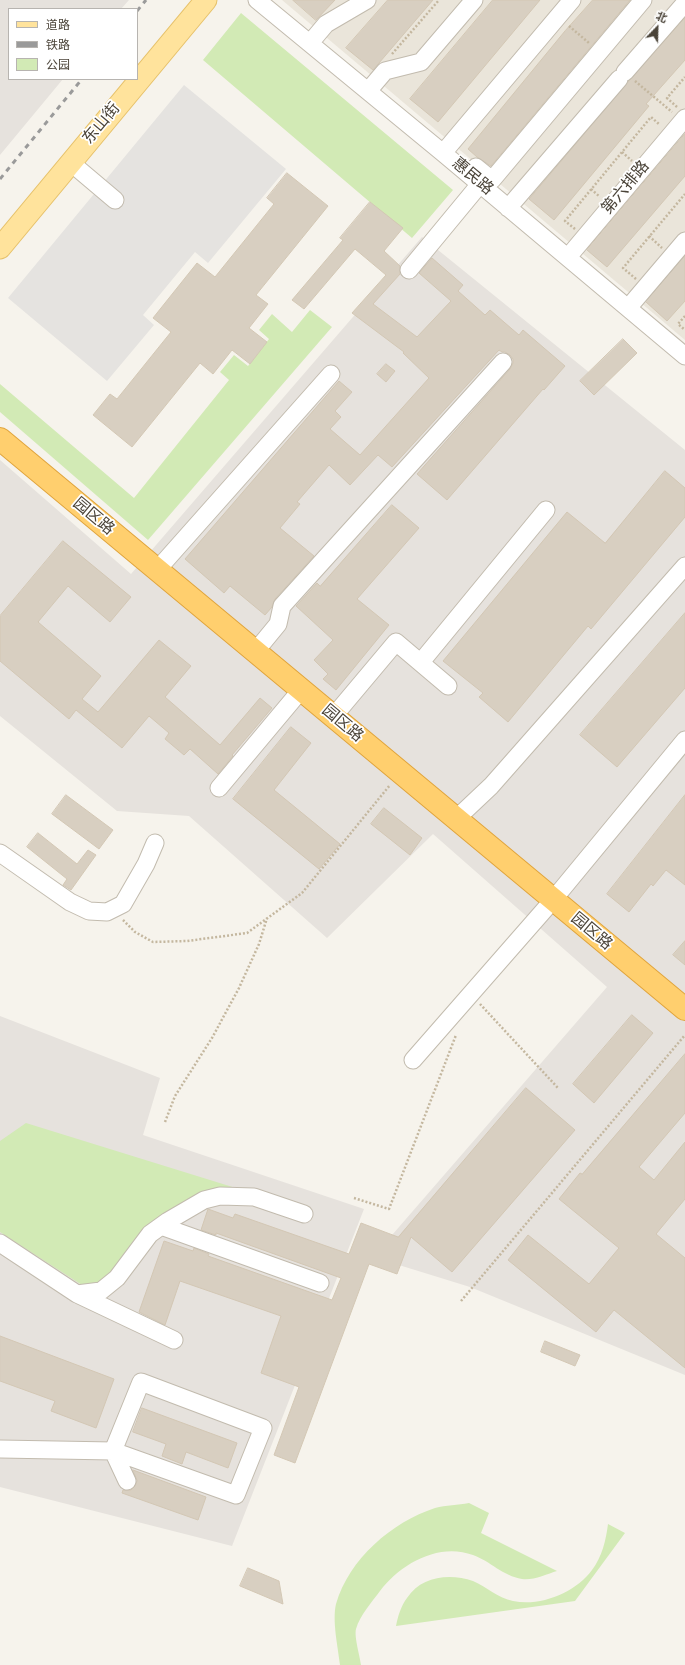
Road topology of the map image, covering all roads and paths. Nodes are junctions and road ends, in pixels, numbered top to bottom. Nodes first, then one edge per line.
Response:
1 (206, 0) edge
2 (367, 0) edge
3 (439, 0) edge
4 (474, 0) edge
5 (572, 0) edge
6 (643, 0) edge
7 (260, 1) edge
8 (685, 3) edge
9 (557, 17) junction
10 (310, 43) junction
11 (599, 51) junction
12 (389, 58) dead end
13 (622, 76) junction
14 (685, 77) edge
15 (368, 91) junction
16 (663, 104) dead end
17 (683, 114) edge
18 (671, 134) junction
19 (446, 149) junction
20 (70, 162) junction
21 (480, 184) junction
22 (684, 196) edge
23 (115, 200) dead end
24 (508, 208) junction
25 (585, 237) junction
26 (685, 241) edge
27 (0, 248) edge
28 (568, 257) junction
29 (409, 270) dead end
30 (646, 287) junction
31 (628, 308) junction
32 (685, 316) edge
33 (685, 330) edge
34 (685, 356) edge
35 (503, 362) dead end
36 (331, 374) dead end
37 (0, 439) edge
38 (546, 510) dead end
39 (685, 566) edge
40 (157, 570) junction
41 (255, 652) junction
42 (421, 662) junction
43 (448, 686) dead end
44 (301, 690) junction
45 (334, 717) junction
46 (685, 740) edge
47 (400, 772) junction
48 (219, 788) dead end
49 (456, 819) junction
50 (155, 844) dead end
51 (0, 853) edge
52 (553, 900) junction
53 (108, 912) junction
54 (268, 918) junction
55 (471, 994) junction
56 (685, 1009) edge
57 (457, 1031) dead end
58 (685, 1034) edge
59 (413, 1060) dead end
60 (558, 1088) dead end
61 (165, 1122) dead end
62 (354, 1198) dead end
63 (304, 1214) dead end
64 (162, 1226) junction
65 (0, 1243) edge
66 (320, 1283) dead end
67 (77, 1294) junction
68 (461, 1301) dead end
69 (174, 1340) dead end
70 (0, 1449) edge
71 (113, 1451) junction
72 (127, 1481) dead end

1 - 20 main road, 东山街
2 - 10 street
3 - 12 path
4 - 15 street
5 - 9 street
6 - 11 street
7 - 10 street, 惠民路
8 - 13 street
9 - 11 path
9 - 19 street
10 - 15 street, 惠民路
11 - 19 street
13 - 16 path
13 - 24 street
14 - 17 path
15 - 19 street, 惠民路
17 - 18 street, 第六排路
18 - 25 street, 第六排路
18 - 25 path
19 - 21 street, 惠民路
20 - 23 street
20 - 27 main road, 东山街
21 - 24 street, 惠民路
21 - 29 street
22 - 30 path
24 - 28 street, 惠民路
25 - 28 street, 第六排路
26 - 30 street
28 - 31 street, 惠民路
30 - 31 street
31 - 34 street, 惠民路
32 - 33 path
35 - 41 street
36 - 40 street
37 - 40 highway, 园区路
38 - 42 street
39 - 49 street
40 - 41 highway, 园区路
41 - 44 highway, 园区路
42 - 43 street
42 - 45 street
44 - 45 highway, 园区路
44 - 48 street
45 - 47 highway, 园区路
46 - 52 street
47 - 49 highway, 园区路
47 - 54 path
49 - 52 highway, 园区路
50 - 53 street
51 - 53 street
52 - 55 street
52 - 56 highway, 园区路
53 - 54 path
54 - 61 path
55 - 59 street
55 - 60 path
57 - 62 path
58 - 68 path
63 - 64 street
64 - 66 street
64 - 67 street
65 - 67 street
67 - 69 street
70 - 71 street
71 - 71 street
71 - 72 street

